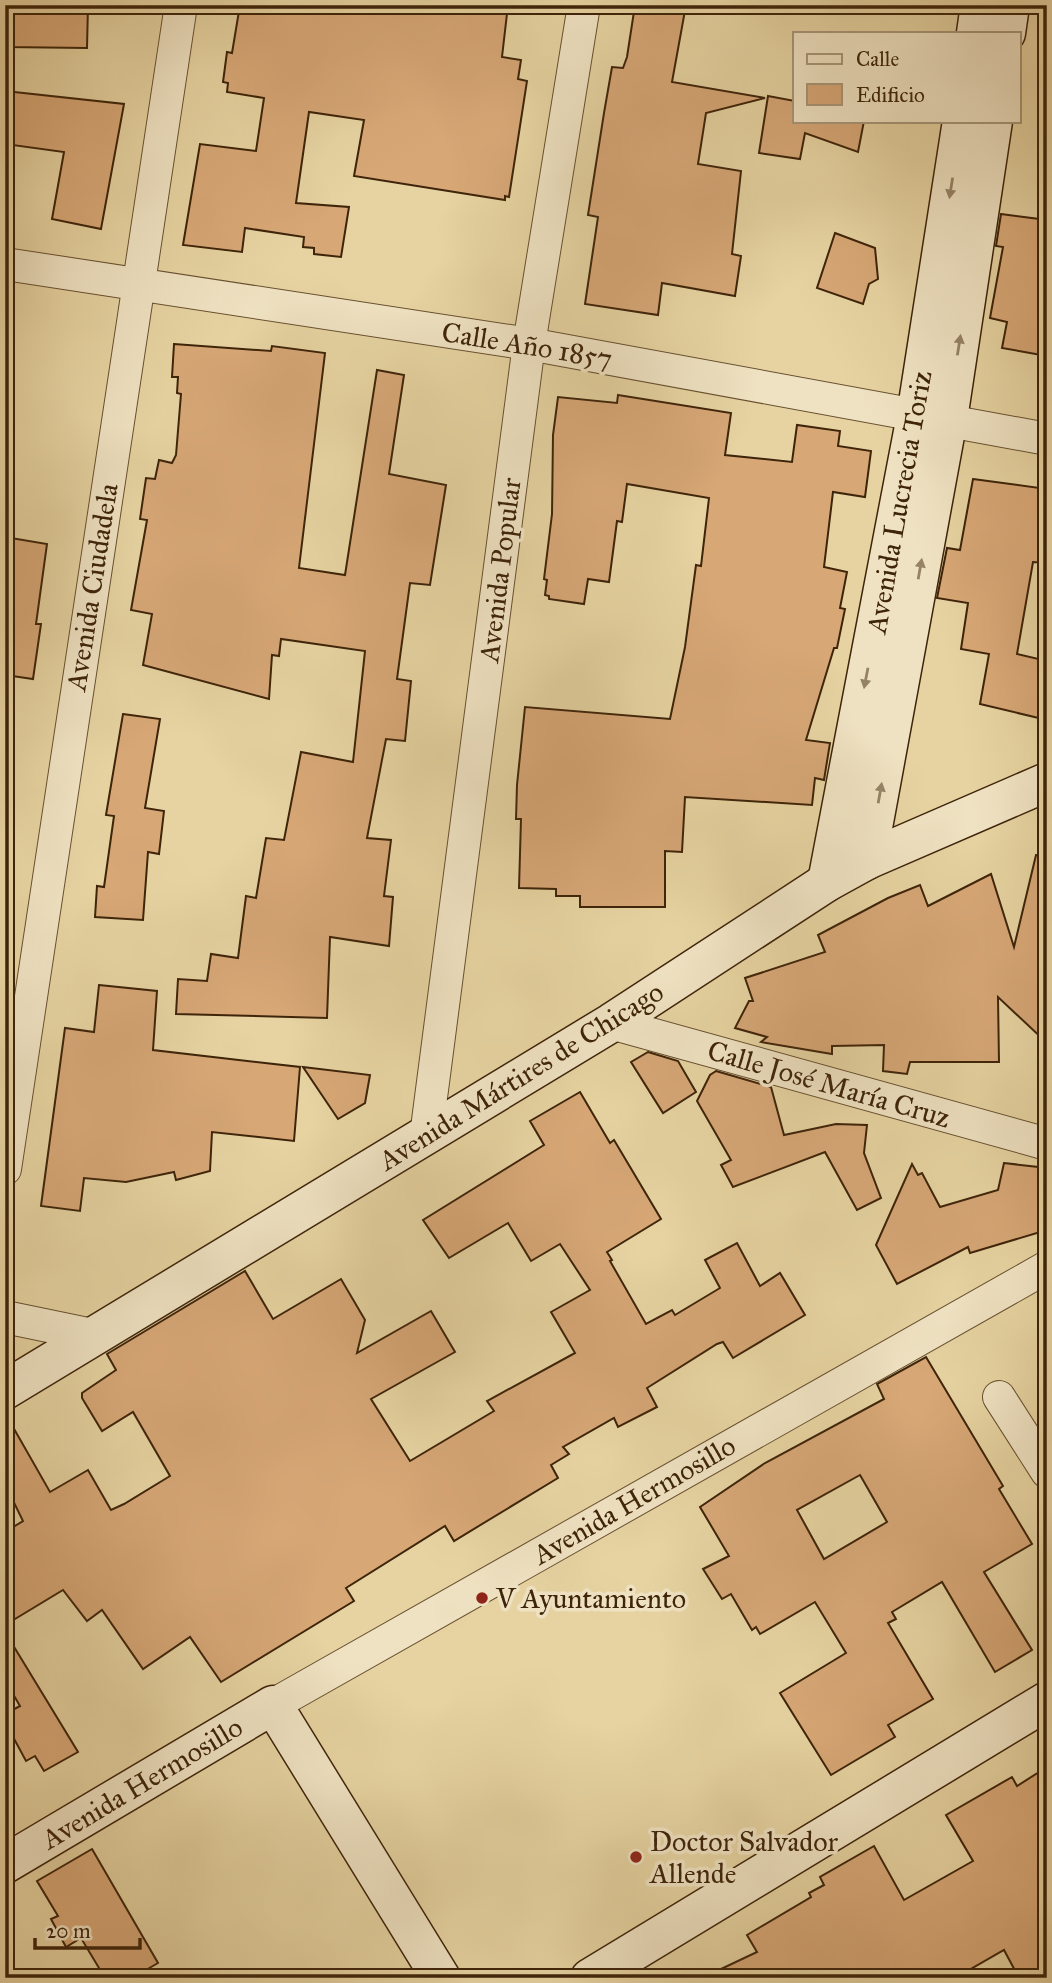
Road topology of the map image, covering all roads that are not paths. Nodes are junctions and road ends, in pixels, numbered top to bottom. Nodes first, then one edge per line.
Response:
1 (181, 5) edge
2 (584, 5) edge
3 (980, 5) edge
4 (1010, 5) edge
5 (975, 32) edge
6 (1006, 32) edge
7 (962, 122) edge
8 (993, 122) edge
9 (5, 264) edge
10 (138, 285) junction
11 (529, 344) junction
12 (932, 417) junction
13 (1047, 439) edge
14 (1047, 782) edge
15 (867, 860) junction
16 (827, 882) junction
17 (611, 1023) junction
18 (1042, 1135) edge
19 (426, 1136) junction
20 (5, 1168) edge
21 (1047, 1267) edge
22 (5, 1317) edge
23 (97, 1336) junction
24 (5, 1390) edge
25 (999, 1397) dead end
26 (1047, 1472) edge
27 (1047, 1701) edge
28 (273, 1705) junction
29 (5, 1864) edge
30 (441, 1978) edge
31 (590, 1978) edge

1 - 10 street, Avenida Ciudadela
2 - 11 street, Avenida Popular
3 - 5 street
4 - 6 street
7 -> 12 street, Avenida Lucrecia Toriz
12 -> 8 street, Avenida Lucrecia Toriz
9 - 10 street, Calle Año 1857
10 - 11 street, Calle Año 1857
10 - 20 street, Avenida Ciudadela
11 - 12 street, Calle Año 1857
11 - 19 street, Avenida Popular
12 - 13 street, Calle Año 1857
15 -> 12 street, Avenida Lucrecia Toriz
12 -> 16 street, Avenida Lucrecia Toriz
14 - 15 street, Avenida Mártires de Chicago
15 - 16 street, Avenida Mártires de Chicago
16 - 17 street, Avenida Mártires de Chicago
17 - 18 street, Calle José María Cruz
17 - 19 street, Avenida Mártires de Chicago
19 - 23 street, Avenida Mártires de Chicago
21 - 28 street, Avenida Hermosillo
22 - 23 street
23 - 24 street, Avenida Mártires de Chicago
25 - 26 street
27 - 31 street
28 - 29 street, Avenida Hermosillo
28 - 30 street

